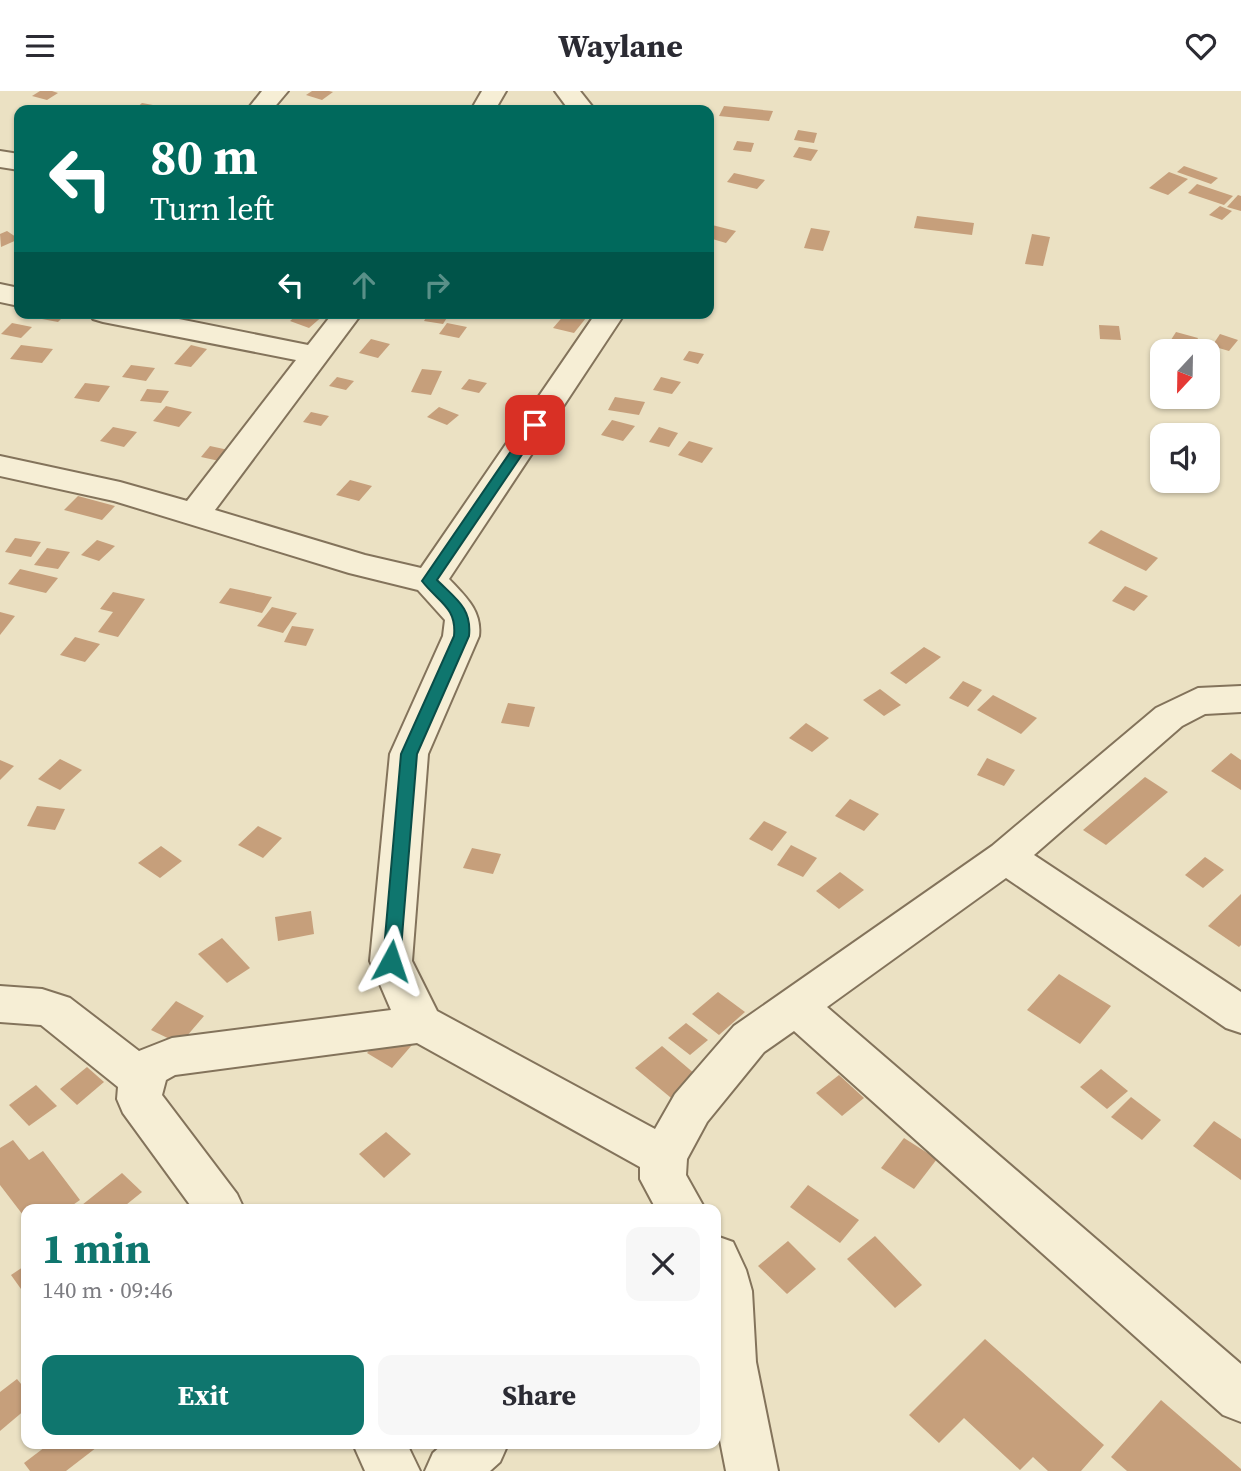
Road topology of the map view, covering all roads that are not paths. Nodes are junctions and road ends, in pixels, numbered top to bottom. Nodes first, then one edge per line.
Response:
1 (276, 91) edge
2 (567, 91) edge
3 (263, 105) edge
4 (578, 105) edge
5 (133, 319) edge
6 (343, 319) edge
7 (607, 319) edge
8 (316, 355) junction
9 (0, 466) edge
10 (194, 515) junction
11 (429, 581) junction
12 (1241, 699) edge
13 (1198, 701) junction
14 (1241, 726) edge
15 (1006, 857) junction
16 (0, 1004) edge
17 (795, 1005) junction
18 (1241, 1015) edge
19 (422, 1024) junction
20 (141, 1079) junction
21 (670, 1193) edge
22 (216, 1204) edge
23 (721, 1266) edge
24 (1240, 1393) edge
25 (382, 1449) edge
26 (476, 1449) edge
27 (394, 1471) edge
28 (451, 1471) edge
29 (752, 1471) edge

1 - 3 street
2 - 4 street
5 - 8 street
6 - 8 street
7 - 11 street
8 - 10 street
9 - 10 street
10 - 11 street
11 - 19 street
12 - 13 street
13 - 14 street
13 - 15 street
15 - 17 street
15 - 18 street
16 - 20 street
17 - 21 street
17 - 24 street
19 - 20 street
19 - 21 street
20 - 22 street
23 - 29 street
25 - 27 street
26 - 28 street

